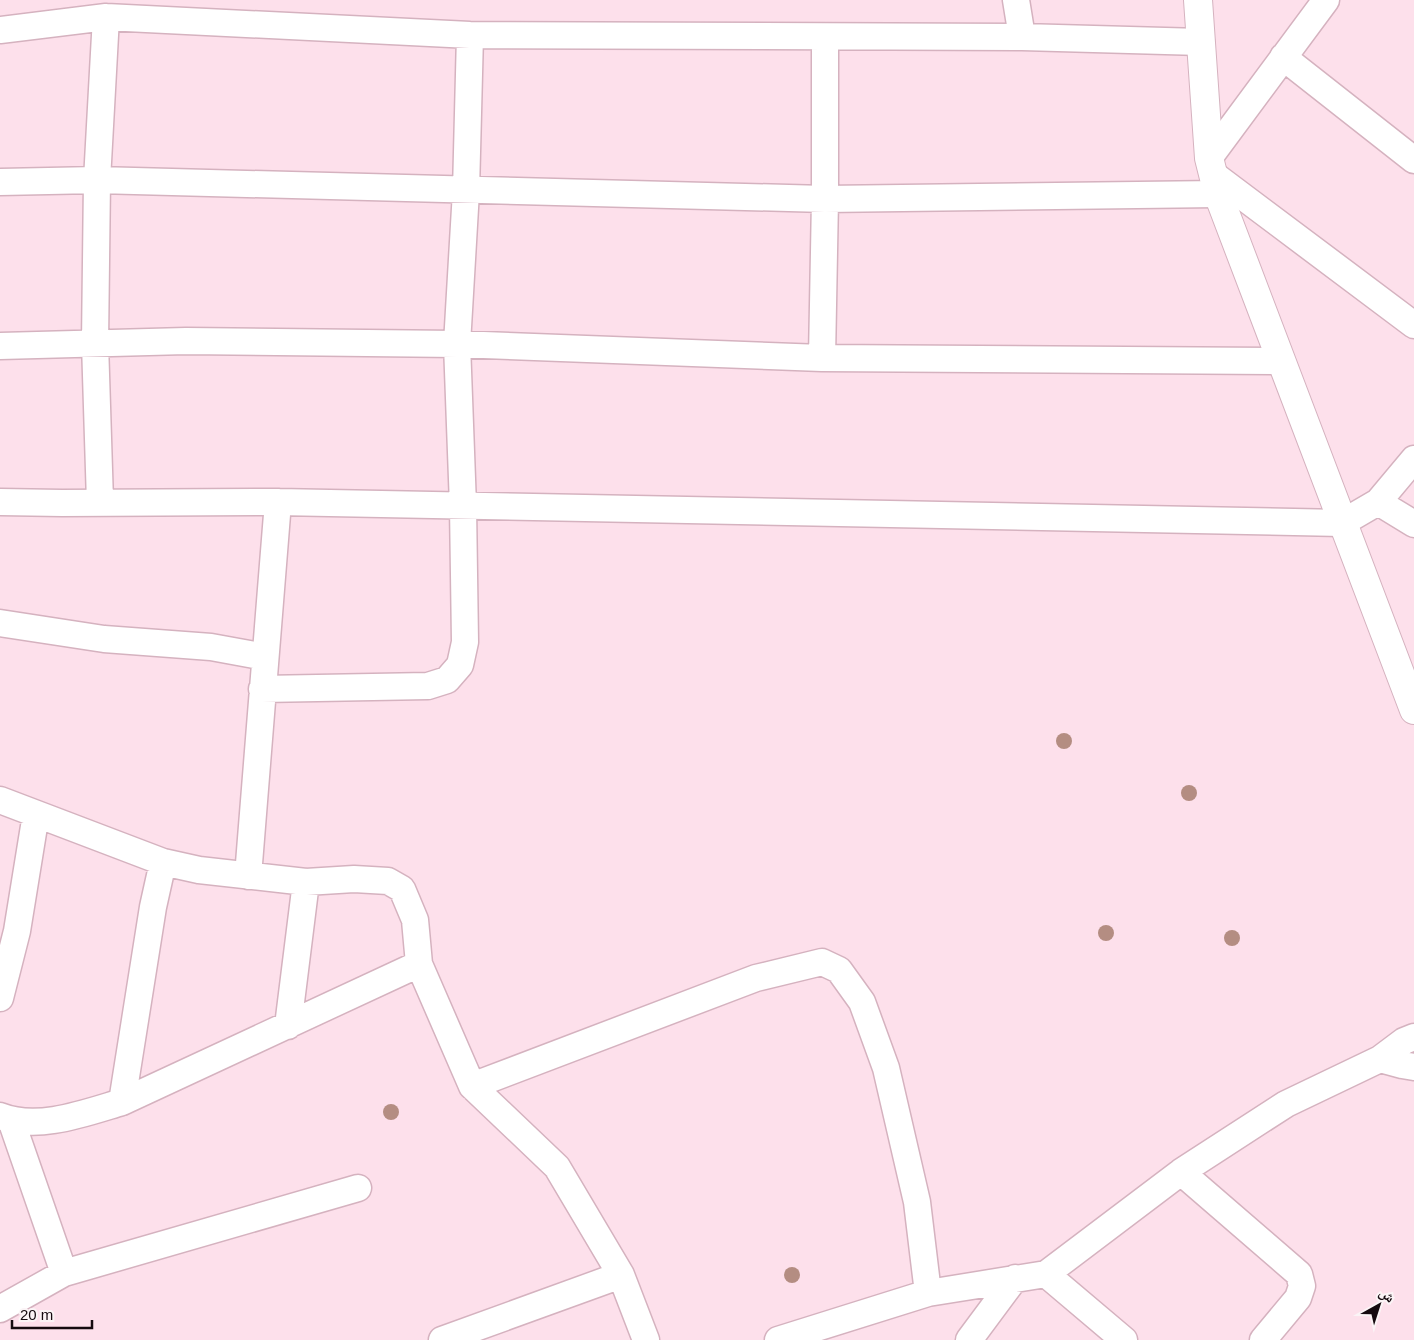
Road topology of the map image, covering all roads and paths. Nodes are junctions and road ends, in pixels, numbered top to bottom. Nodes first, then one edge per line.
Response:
1 (1016, 0) edge
2 (1198, 0) edge
3 (1326, 0) edge
4 (106, 17) junction
5 (0, 30) edge
6 (470, 35) junction
7 (825, 38) junction
8 (1022, 38) junction
9 (1201, 42) junction
10 (1283, 57) junction
11 (1414, 160) edge
12 (1214, 176) junction
13 (97, 180) junction
14 (0, 182) edge
15 (466, 191) junction
16 (825, 199) junction
17 (1414, 324) edge
18 (95, 343) junction
19 (457, 344) junction
20 (0, 346) edge
21 (822, 358) junction
22 (1280, 361) junction
23 (1414, 459) edge
24 (0, 502) edge
25 (100, 502) junction
26 (278, 502) junction
27 (1378, 502) junction
28 (463, 506) junction
29 (1342, 523) junction
30 (1414, 524) edge
31 (0, 623) edge
32 (265, 658) junction
33 (262, 690) junction
34 (1414, 710) edge
35 (0, 800) edge
36 (36, 814) junction
37 (163, 862) junction
38 (248, 876) junction
39 (306, 882) junction
40 (419, 964) junction
41 (0, 998) edge
42 (288, 1026) junction
43 (1414, 1037) edge
44 (1380, 1059) junction
45 (1414, 1066) edge
46 (472, 1086) junction
47 (122, 1102) junction
48 (5, 1118) edge
49 (1180, 1172) junction
50 (358, 1188) dead end
51 (64, 1273) junction
52 (1046, 1274) junction
53 (621, 1275) junction
54 (1015, 1278) junction
55 (928, 1294) junction
56 (0, 1309) edge
57 (442, 1340) edge
58 (646, 1340) edge
59 (778, 1340) edge
60 (969, 1340) edge
61 (1124, 1340) edge
62 (1263, 1340) edge

1 - 8 street
2 - 9 street
3 - 10 street
4 - 5 street
4 - 6 street
4 - 13 street
6 - 7 street
6 - 15 street
7 - 8 street
7 - 16 street
8 - 9 street
9 - 12 street
10 - 11 street
10 - 12 street
12 - 16 street
12 - 17 street
12 - 22 street
13 - 14 street
13 - 15 street
13 - 18 street
15 - 16 street
15 - 19 street
16 - 21 street
18 - 19 street
18 - 20 street
18 - 25 street
19 - 21 street
19 - 28 street
21 - 22 street
22 - 29 street
23 - 27 street
24 - 25 street
25 - 26 street
26 - 28 street
26 - 32 street
27 - 29 street
27 - 30 street
28 - 29 street
28 - 33 street
29 - 34 street
31 - 32 street
32 - 33 street
33 - 38 street
35 - 36 street
36 - 37 street
36 - 41 street
37 - 38 street
37 - 47 street
38 - 39 street
39 - 40 street
39 - 42 street
40 - 42 street
40 - 46 street
42 - 47 street
43 - 44 street
44 - 45 street
44 - 49 street
46 - 53 street
46 - 55 street
47 - 48 street
48 - 51 street
49 - 52 street
49 - 62 street
50 - 51 street
51 - 56 street
52 - 54 street
52 - 61 street
53 - 57 street
53 - 58 street
54 - 55 street
54 - 60 street
55 - 59 street

